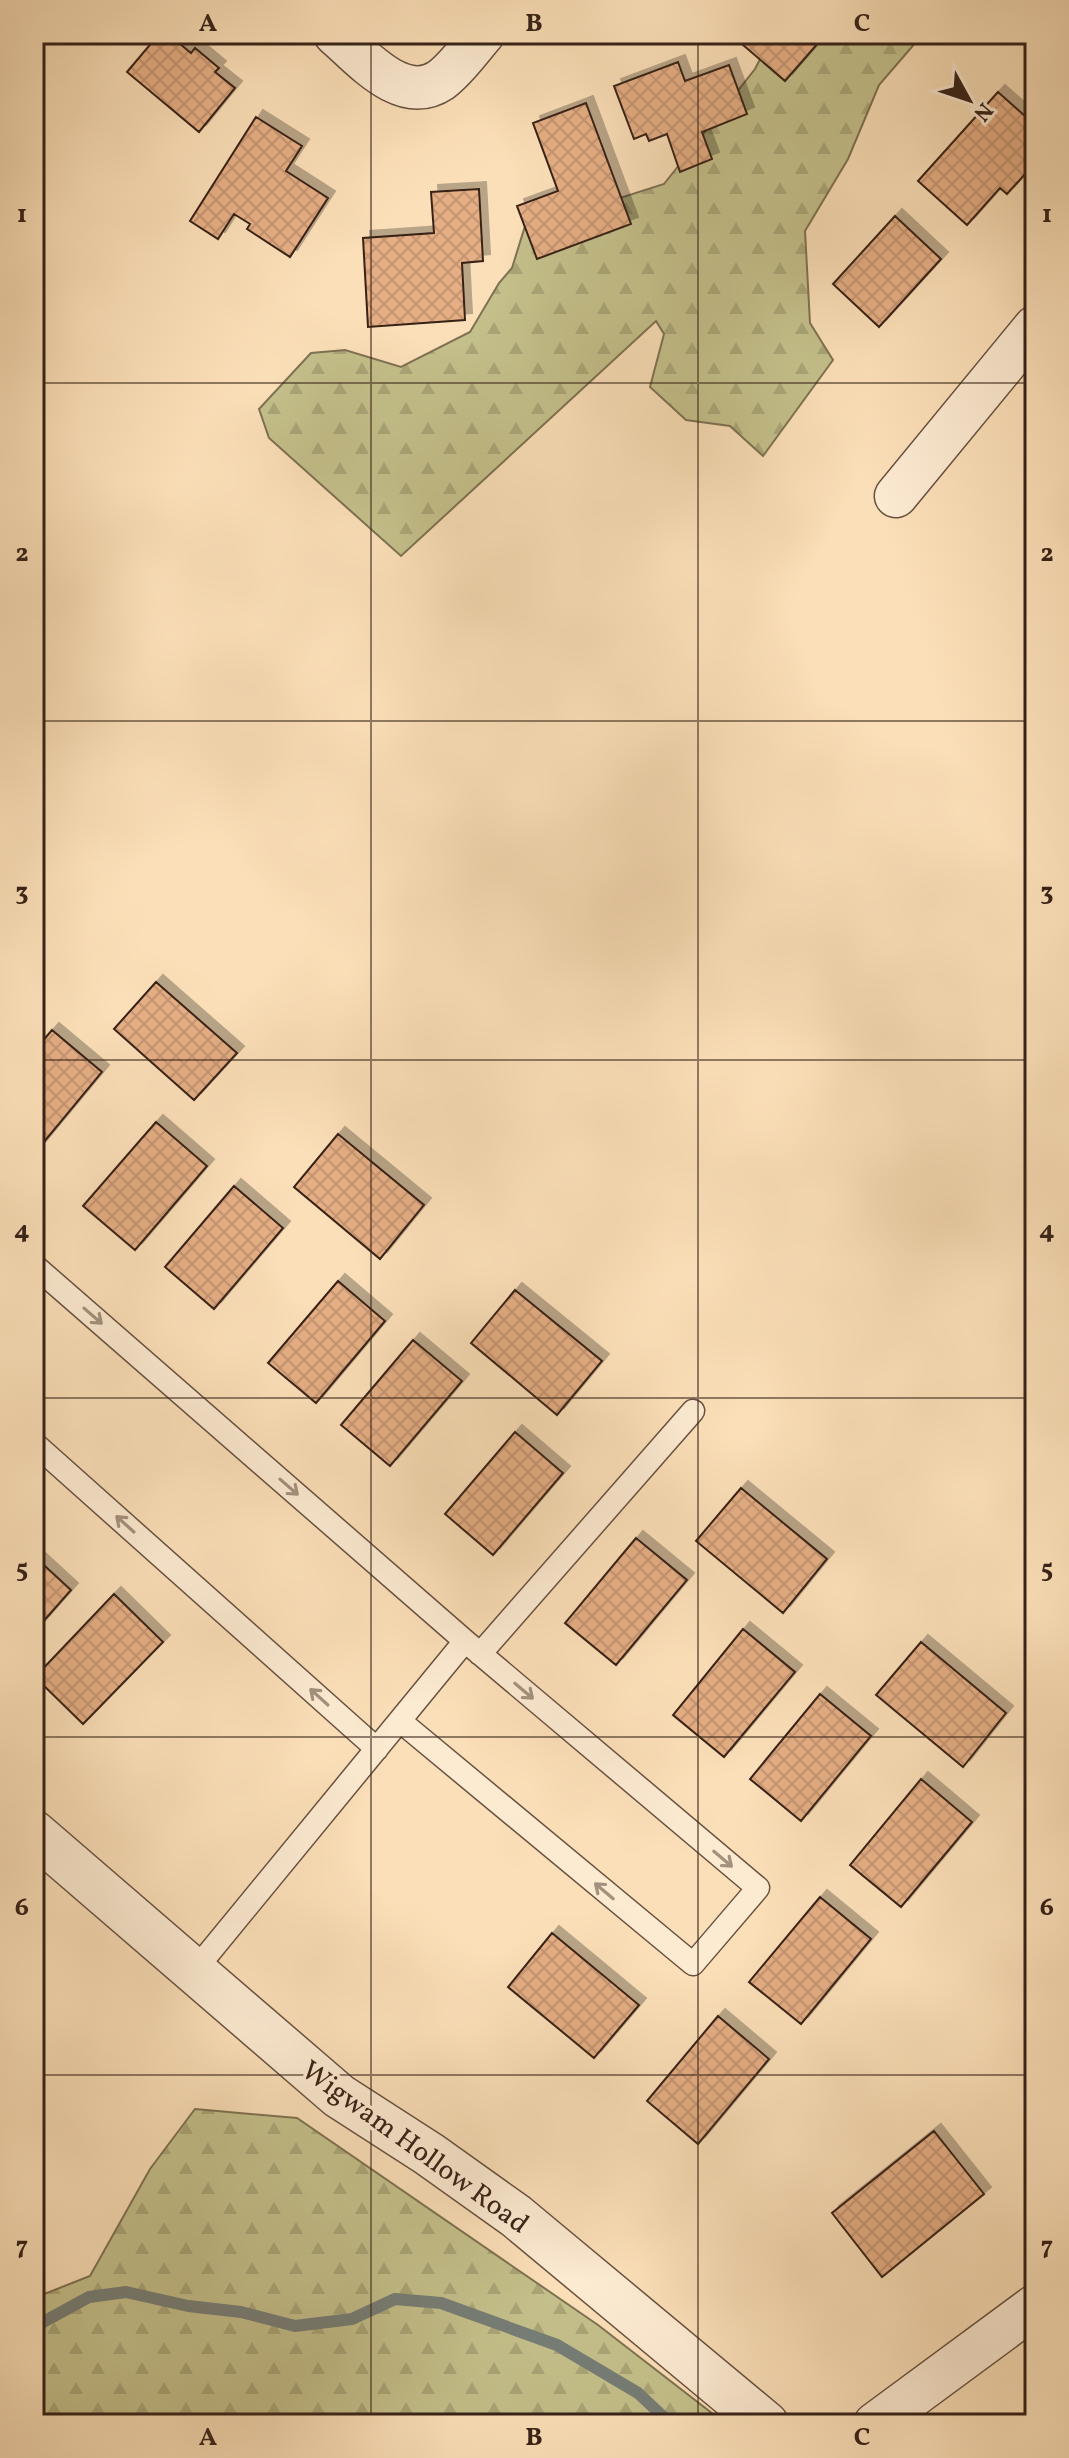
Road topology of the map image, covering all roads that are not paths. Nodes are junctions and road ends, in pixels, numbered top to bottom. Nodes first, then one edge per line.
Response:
1 (335, 34) edge
2 (483, 34) edge
3 (1035, 327) edge
4 (896, 496) dead end
5 (34, 1268) edge
6 (693, 1411) dead end
7 (34, 1443) edge
8 (472, 1647) junction
9 (400, 1721) junction
10 (377, 1749) junction
11 (34, 1833) edge
12 (195, 1970) junction
13 (1035, 2306) edge
14 (766, 2424) edge
15 (875, 2424) edge

1 - 2 street
3 - 4 street
5 -> 8 lane
6 - 8 lane
10 -> 7 lane
8 - 9 lane
8 -> 9 lane
9 - 10 lane
10 - 12 lane
11 - 12 street, Wigwam Hollow Road
12 - 14 street, Wigwam Hollow Road
13 - 15 street

